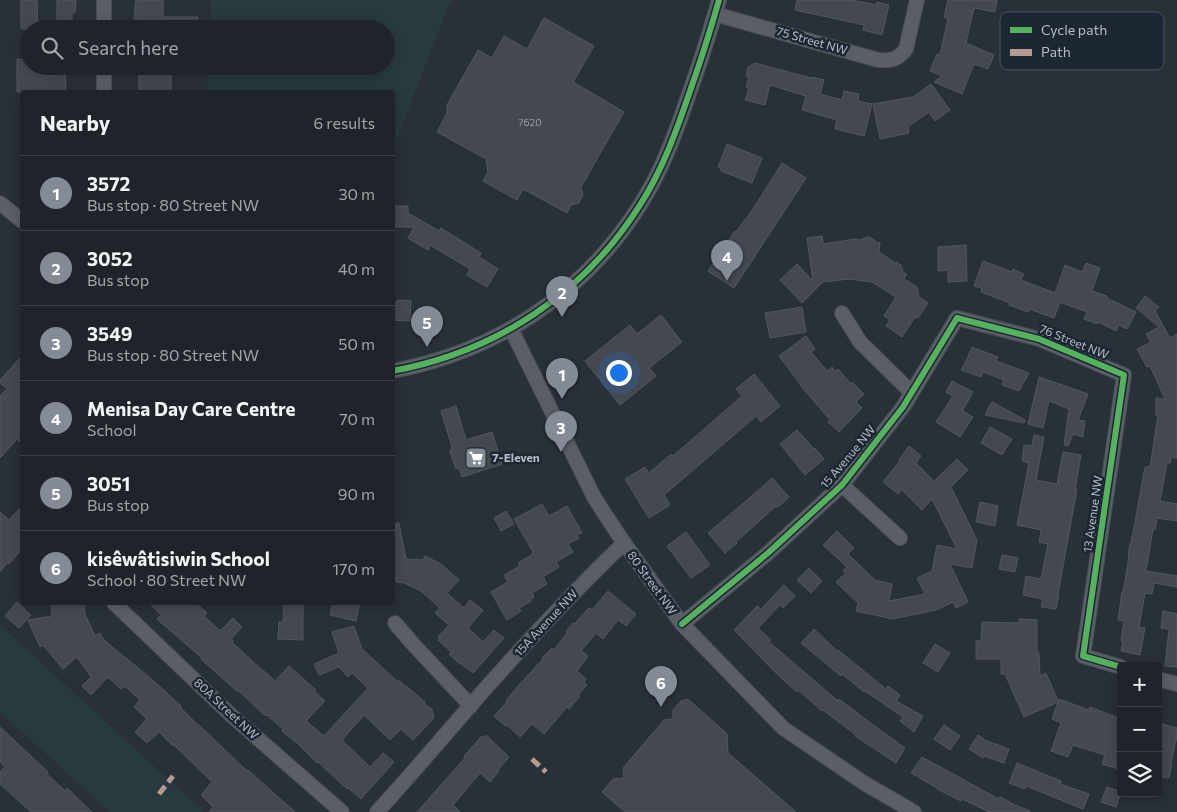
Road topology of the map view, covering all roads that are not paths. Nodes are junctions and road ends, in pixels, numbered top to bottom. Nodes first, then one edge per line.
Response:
1 (104, 0) edge
2 (719, 0) edge
3 (917, 0) edge
4 (715, 14) junction
5 (104, 20) edge
6 (104, 75) edge
7 (104, 90) edge
8 (0, 203) edge
9 (20, 220) edge
10 (842, 312) dead end
11 (957, 318) joint
12 (511, 329) junction
13 (395, 369) edge
14 (1124, 375) joint
15 (911, 392) junction
16 (842, 485) junction
17 (900, 538) dead end
18 (624, 543) junction
19 (116, 605) edge
20 (395, 623) dead end
21 (682, 624) junction
22 (1117, 666) edge
23 (1162, 680) edge
24 (1177, 684) edge
25 (471, 706) junction
26 (342, 812) edge
27 (377, 812) edge
28 (914, 812) edge

1 - 5 street
2 - 4 street
3 - 4 street, 75 Street NW
4 - 12 street
6 - 7 street
8 - 9 street
10 - 15 street
11 - 14 street, 76 Street NW
11 - 15 street, 15 Avenue NW
12 - 13 street
12 - 18 street, 80 Street NW
14 - 22 street, 13 Avenue NW
15 - 16 street, 15 Avenue NW
16 - 17 street, 15 Avenue NW
16 - 21 street, 15 Avenue NW
18 - 21 street, 80 Street NW
18 - 25 street, 15A Avenue NW
19 - 26 street, 80A Street NW
20 - 25 street
21 - 28 street, 80 Street NW
23 - 24 street
25 - 27 street, 15A Avenue NW

